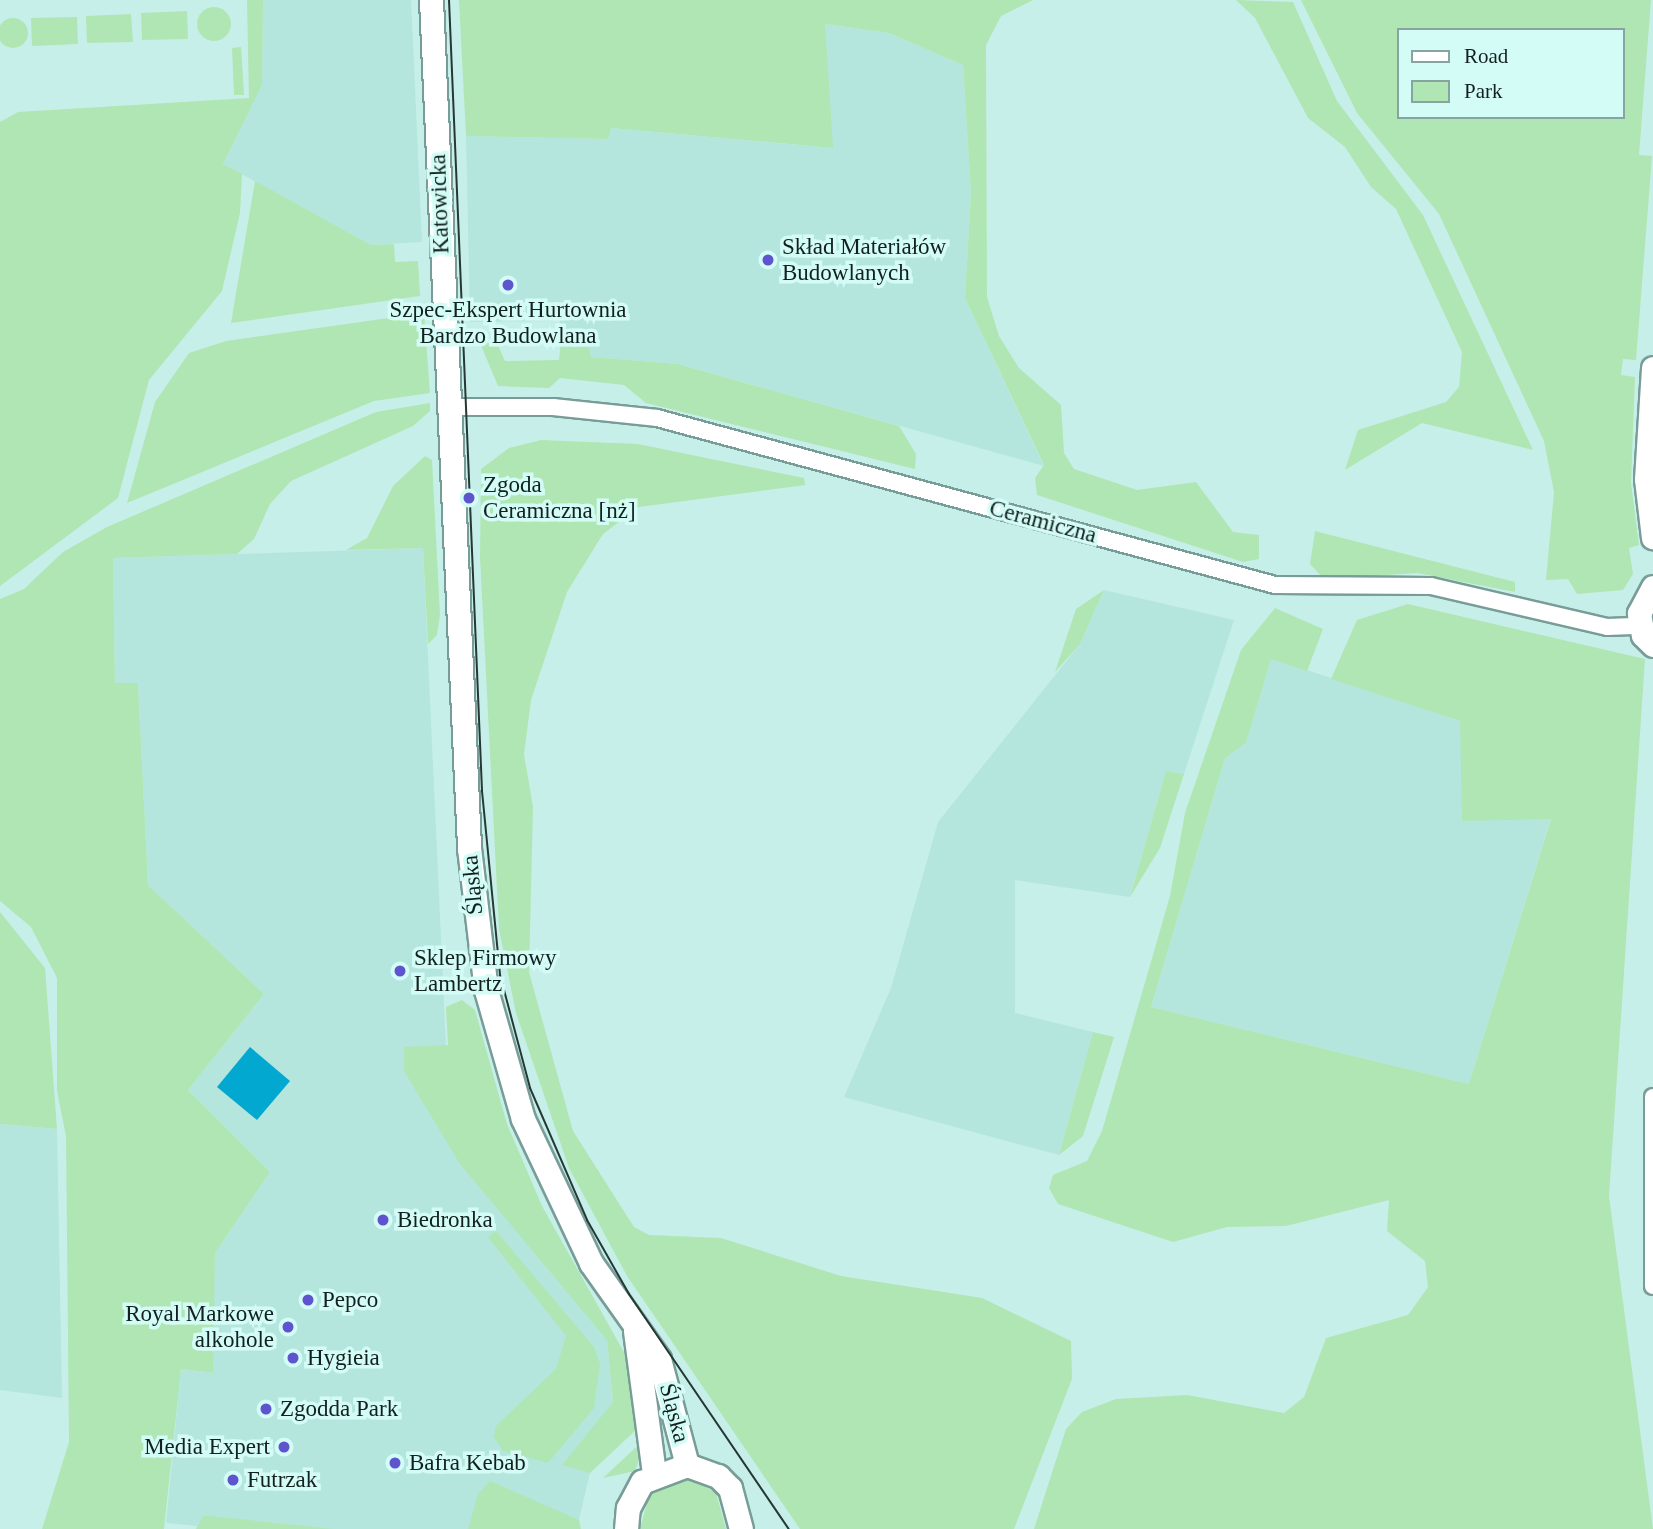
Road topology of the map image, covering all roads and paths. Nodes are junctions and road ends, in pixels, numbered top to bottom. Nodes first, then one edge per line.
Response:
1 (431, 0) edge
2 (1653, 368) edge
3 (448, 407) junction
4 (1653, 538) edge
5 (1653, 587) edge
6 (1640, 626) junction
7 (1653, 645) edge
8 (1653, 1097) edge
9 (1653, 1286) edge
10 (634, 1329) junction
11 (687, 1465) junction
12 (654, 1473) junction
13 (626, 1529) edge
14 (741, 1529) edge

1 - 3 street, Katowicka
2 - 4 street
3 - 6 street, Ceramiczna
3 - 10 street, Śląska
5 - 6 street
6 - 7 street
8 - 9 street
10 - 11 street, Śląska
10 - 12 street, Śląska
11 - 12 street
11 - 14 street
12 - 13 street

